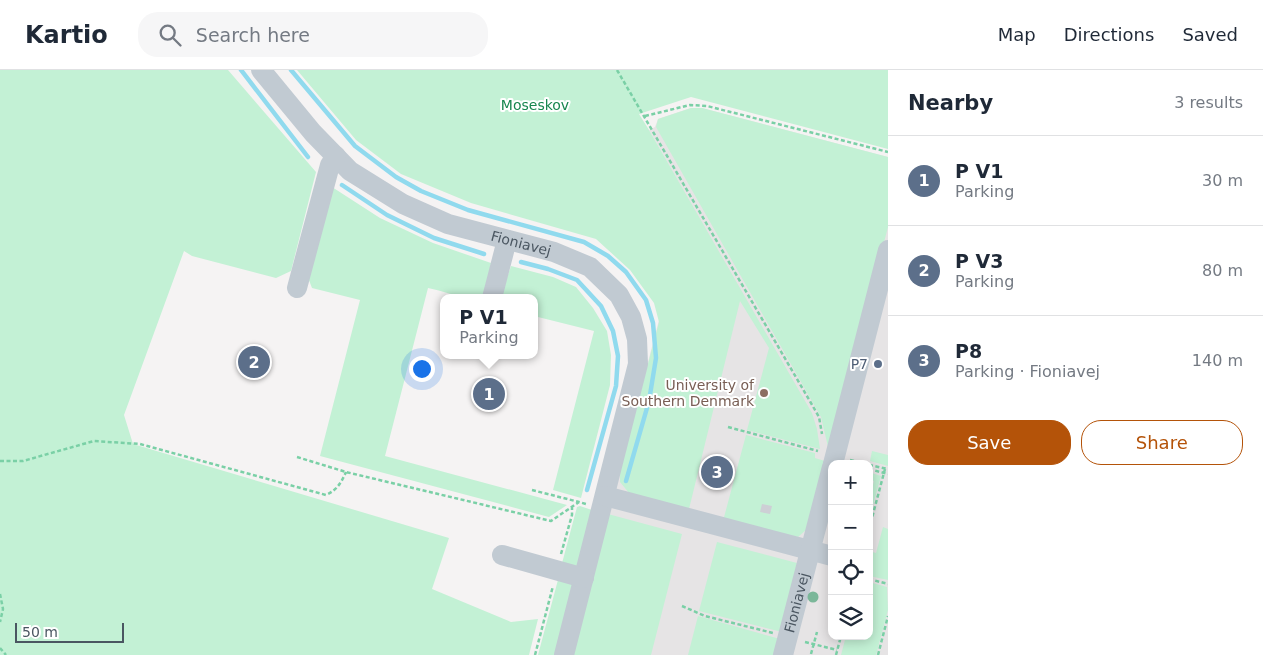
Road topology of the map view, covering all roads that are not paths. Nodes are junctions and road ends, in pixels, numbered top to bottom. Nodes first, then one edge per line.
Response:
1 (261, 70) edge
2 (336, 156) junction
3 (507, 240) junction
4 (888, 250) edge
5 (296, 288) dead end
6 (493, 294) edge
7 (834, 460) edge
8 (828, 481) edge
9 (603, 502) junction
10 (810, 550) junction
11 (502, 555) dead end
12 (828, 555) edge
13 (584, 578) junction
14 (785, 646) edge
15 (564, 655) edge

1 - 2 street, Fioniavej
2 - 3 street, Fioniavej
2 - 5 street
3 - 6 street
3 - 9 street, Fioniavej
4 - 7 street, Fioniavej
8 - 10 street, Fioniavej
9 - 10 street
9 - 13 street, Fioniavej
10 - 12 street
10 - 14 street, Fioniavej
11 - 13 street
13 - 15 street, Fioniavej

